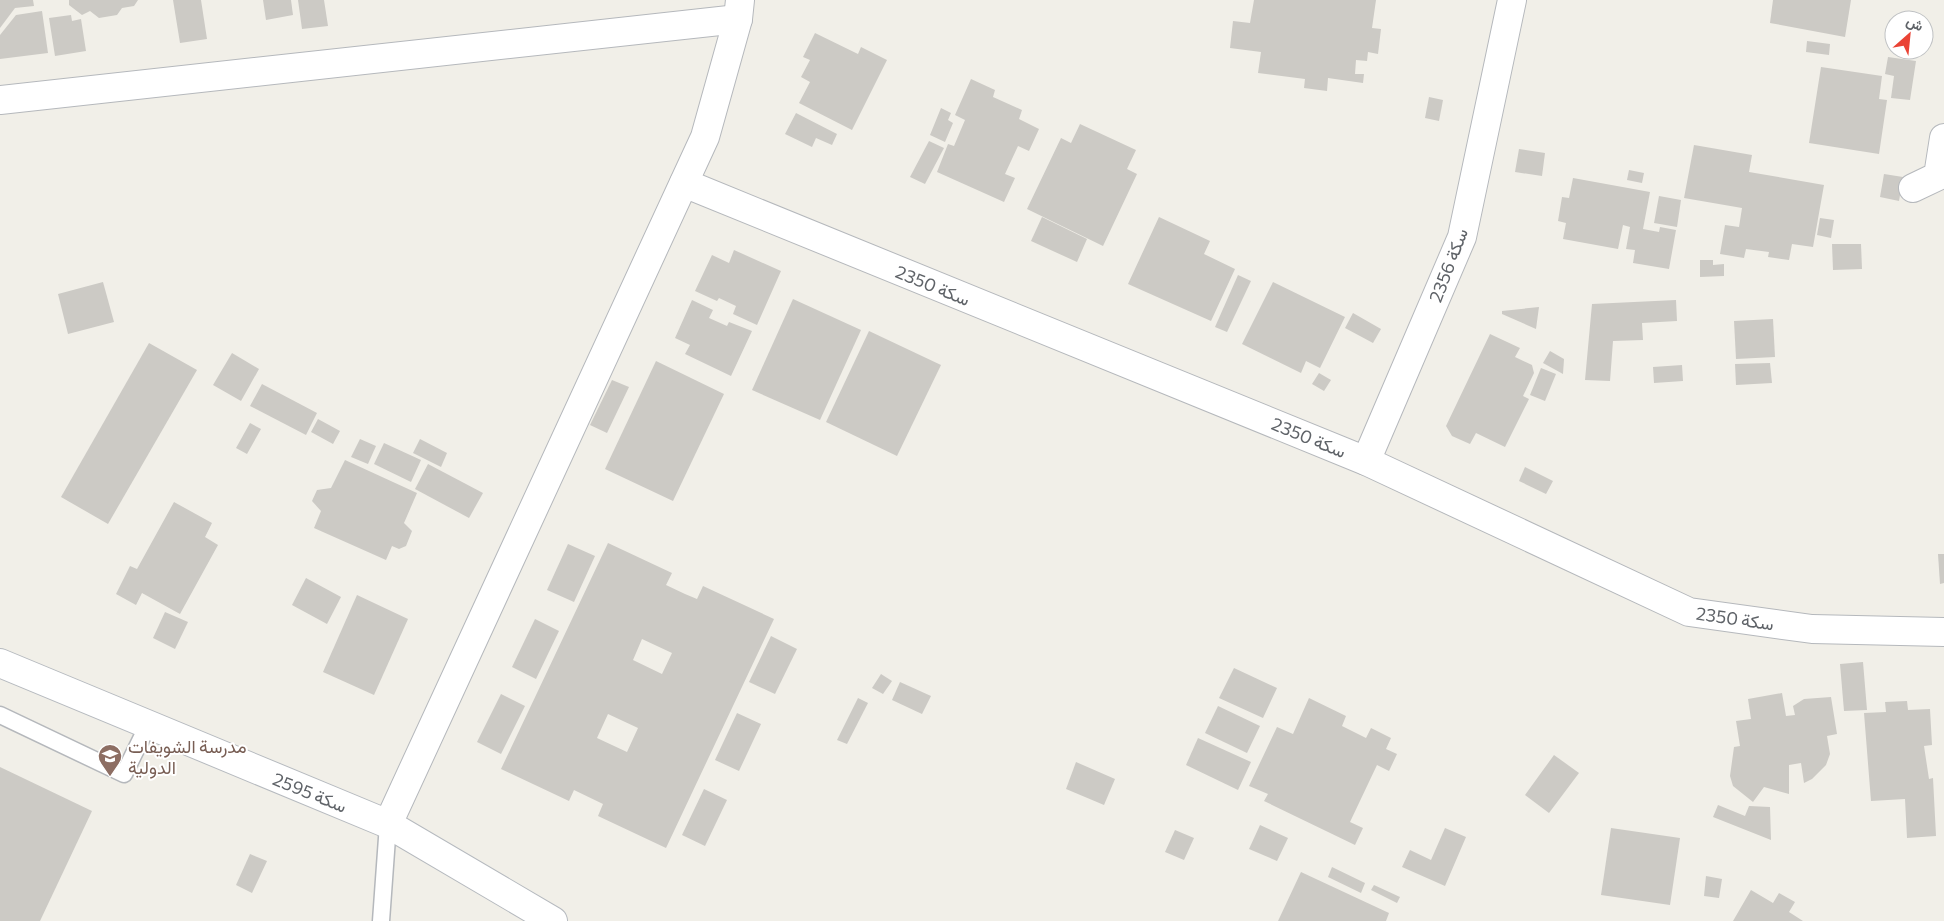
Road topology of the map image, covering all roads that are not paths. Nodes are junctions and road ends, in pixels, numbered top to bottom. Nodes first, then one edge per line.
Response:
1 (1512, 0) edge
2 (739, 10) edge
3 (0, 100) edge
4 (1944, 138) edge
5 (684, 183) junction
6 (1913, 188) dead end
7 (1366, 460) junction
8 (1944, 632) edge
9 (0, 663) edge
10 (0, 716) edge
11 (148, 725) junction
12 (388, 824) junction
13 (381, 921) edge
14 (553, 921) edge

1 - 7 street, سكة 2356
2 - 3 street
2 - 5 street
4 - 6 street
5 - 7 street, سكة 2350
5 - 12 street
7 - 8 street, سكة 2350
9 - 11 street, سكة 2595
10 - 11 lane
11 - 12 street, سكة 2595
12 - 13 lane
12 - 14 street, سكة 2595

